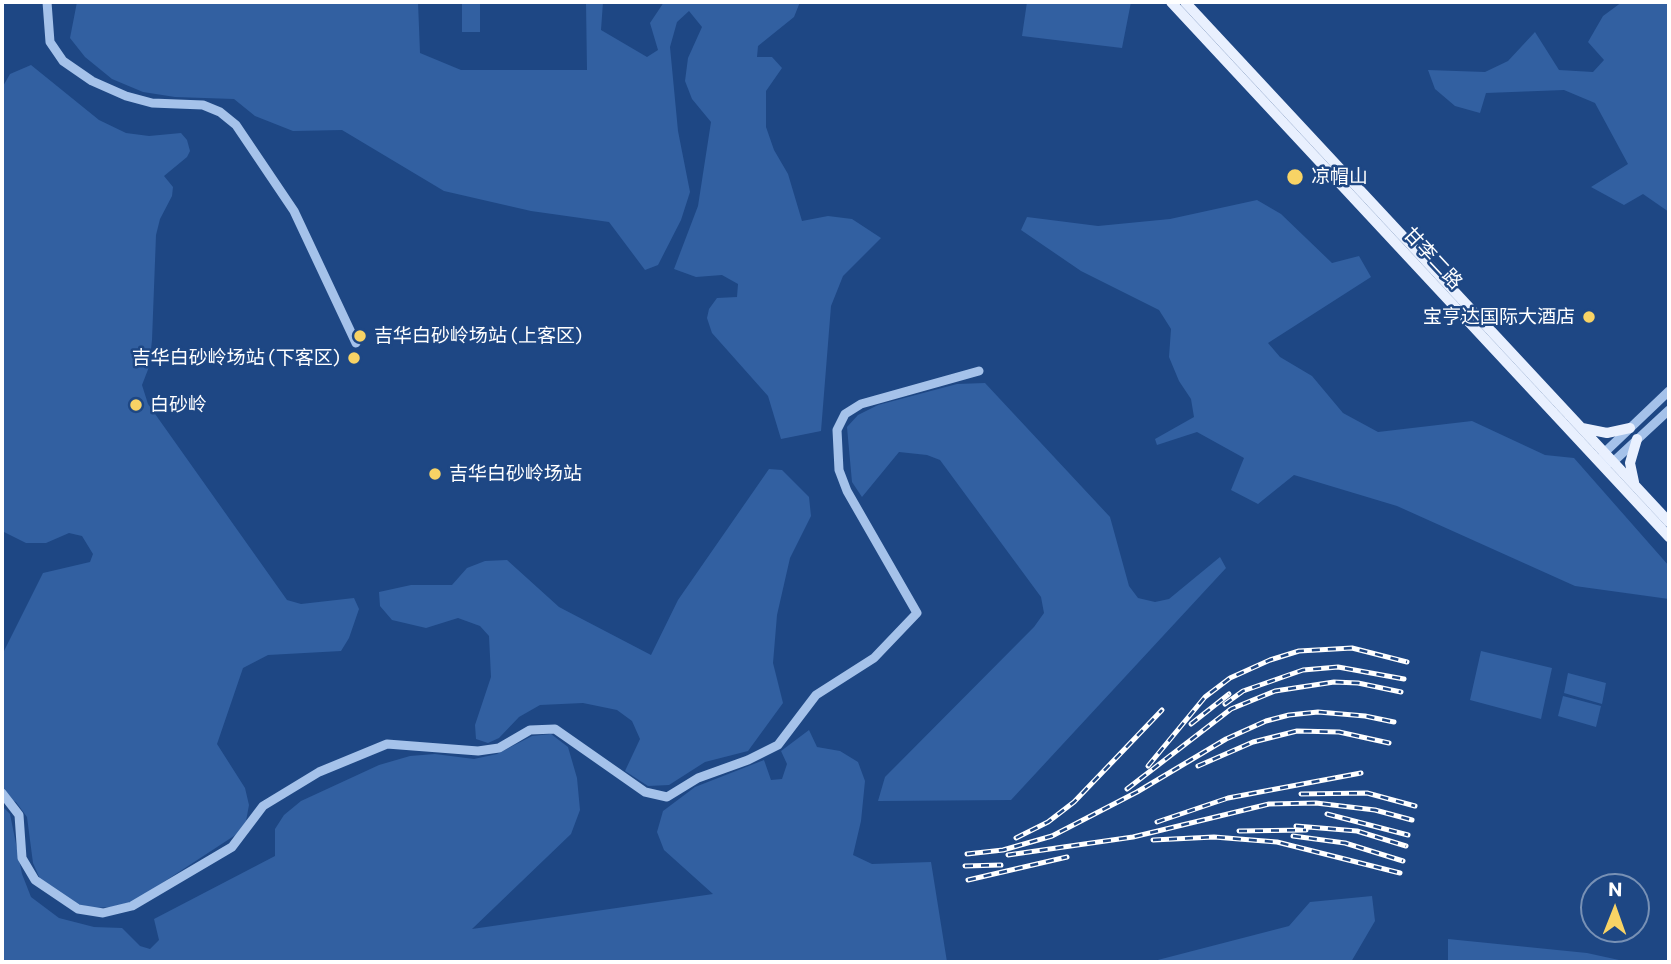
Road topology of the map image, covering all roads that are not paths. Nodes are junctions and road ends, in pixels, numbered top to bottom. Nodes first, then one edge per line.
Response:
1 (47, 2) edge
2 (1171, 2) edge
3 (1185, 2) edge
4 (355, 343) dead end
5 (979, 371) dead end
6 (1669, 391) edge
7 (1669, 410) edge
8 (1580, 427) junction
9 (1630, 428) junction
10 (1637, 439) junction
11 (1604, 453) junction
12 (1613, 462) junction
13 (1601, 464) junction
14 (1636, 487) junction
15 (1669, 522) edge
16 (1669, 537) edge
17 (2, 793) edge

1 - 4 street
2 - 13 main road, 甘李二路
3 - 8 main road, 甘李二路
5 - 17 street
6 - 9 street
7 - 10 street
8 - 9 main road
8 - 11 main road, 甘李二路
9 - 11 street
10 - 12 street
10 - 14 main road
11 - 12 main road, 甘李二路
11 - 13 street
12 - 13 street
12 - 14 main road, 甘李二路
13 - 16 main road, 甘李二路
14 - 15 main road, 甘李二路

